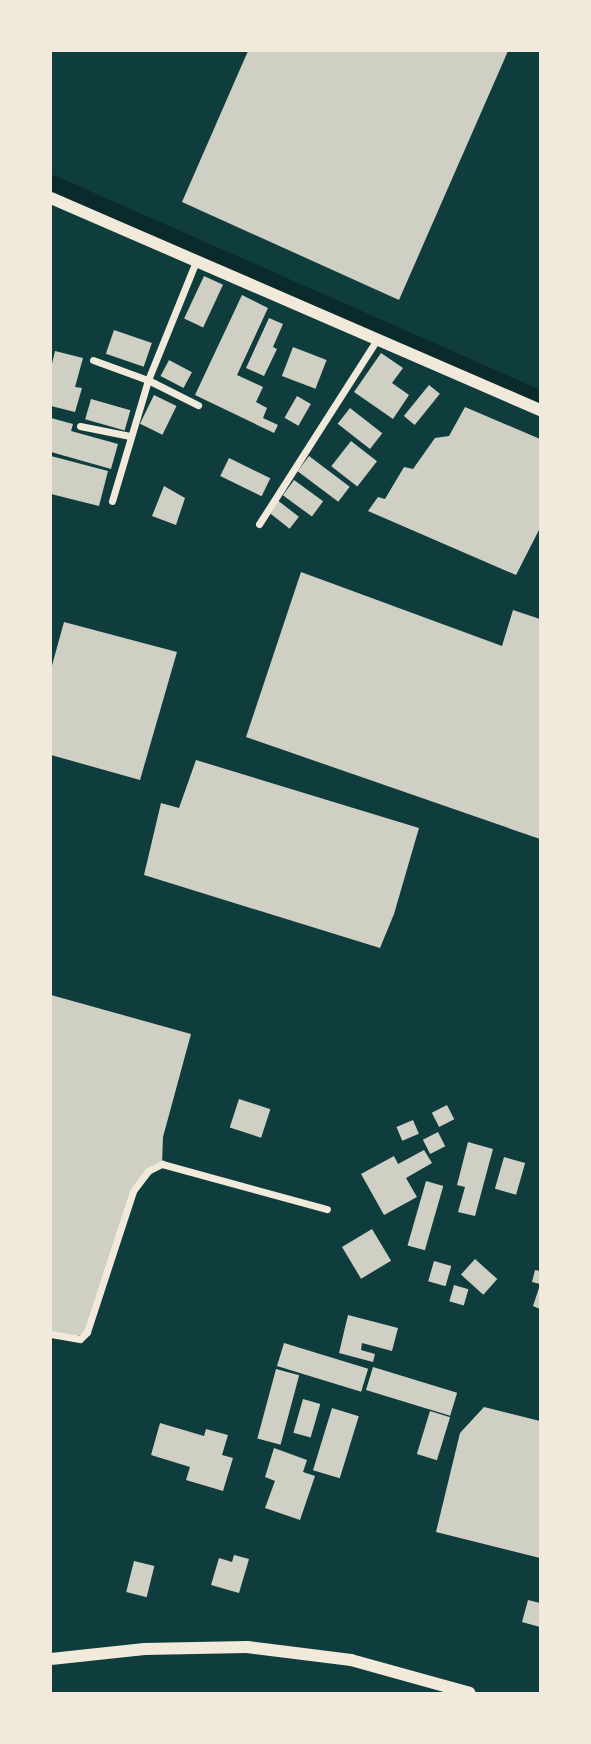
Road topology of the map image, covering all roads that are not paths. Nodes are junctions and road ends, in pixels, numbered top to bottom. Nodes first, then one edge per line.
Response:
1 (51, 198) edge
2 (196, 261) junction
3 (376, 341) junction
4 (93, 360) dead end
5 (148, 380) junction
6 (198, 405) dead end
7 (540, 410) edge
8 (80, 426) dead end
9 (130, 436) junction
10 (112, 501) dead end
11 (259, 524) dead end
12 (327, 1209) dead end
13 (51, 1334) edge
14 (51, 1659) edge
15 (470, 1693) edge

1 - 2 street
2 - 3 street
2 - 5 street
3 - 7 street
3 - 11 street
4 - 5 street
5 - 6 street
5 - 9 street
8 - 9 street
9 - 10 street
12 - 13 street
14 - 15 street

